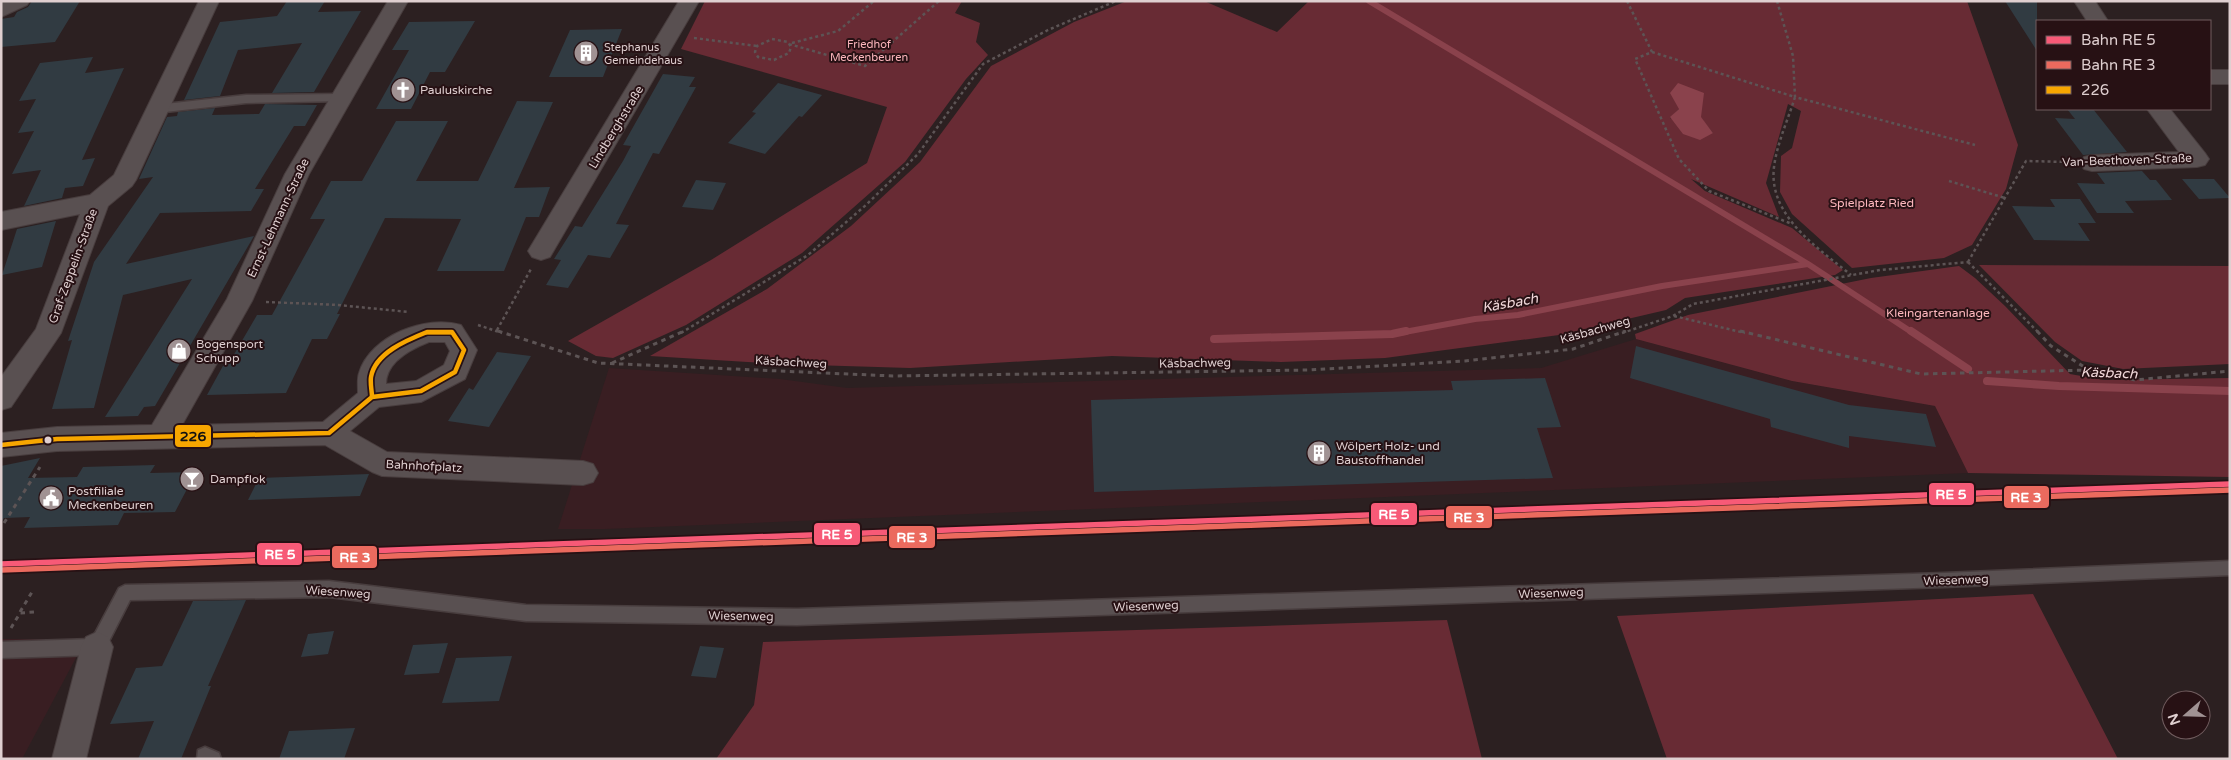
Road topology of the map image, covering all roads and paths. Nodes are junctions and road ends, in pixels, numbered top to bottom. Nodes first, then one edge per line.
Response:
1 (20, 1) edge
2 (209, 1) edge
3 (398, 1) edge
4 (689, 1) edge
5 (874, 1) edge
6 (939, 1) edge
7 (1116, 1) edge
8 (1627, 1) edge
9 (1776, 1) edge
10 (2084, 1) edge
11 (1, 11) edge
12 (2096, 20) edge
13 (669, 38) junction
14 (789, 44) junction
15 (757, 46) junction
16 (1652, 52) junction
17 (2211, 77) edge
18 (2230, 77) edge
19 (1795, 97) junction
20 (340, 98) junction
21 (156, 108) junction
22 (2159, 110) edge
23 (1975, 146) dead end
24 (2092, 163) joint
25 (1949, 181) dead end
26 (2005, 198) junction
27 (97, 202) junction
28 (1, 221) edge
29 (1793, 224) junction
30 (541, 251) joint
31 (1968, 262) junction
32 (1851, 275) junction
33 (239, 301) junction
34 (410, 312) dead end
35 (1673, 316) junction
36 (471, 323) dead end
37 (497, 330) junction
38 (612, 363) junction
39 (2089, 370) junction
40 (2230, 371) edge
41 (372, 397) dead end
42 (1, 399) edge
43 (329, 433) junction
44 (161, 436) junction
45 (1, 444) edge
46 (41, 465) dead end
47 (583, 473) dead end
48 (4, 523) dead end
49 (2230, 568) edge
50 (32, 592) dead end
51 (34, 612) dead end
52 (20, 613) junction
53 (9, 632) dead end
54 (97, 647) junction
55 (1, 650) edge
56 (69, 759) edge

1 - 11 street
2 - 21 street, Graf-Zeppelin-Straße
3 - 20 street, Ernst-Lehmann-Straße
4 - 13 street, Lindberghstraße
5 - 14 path
6 - 14 path
7 - 38 path
8 - 16 path
9 - 19 path
10 - 12 street
13 - 15 path
13 - 30 street, Lindberghstraße
14 - 15 path
14 - 15 path
16 - 19 path
16 - 29 path
17 - 18 street
19 - 23 path
19 - 29 path
20 - 21 lane
20 - 33 street, Ernst-Lehmann-Straße
21 - 27 street, Graf-Zeppelin-Straße
22 - 24 street, Van-Beethoven-Straße
24 - 26 path, Van-Beethoven-Straße
25 - 26 path
26 - 31 path
27 - 28 street
27 - 42 street, Graf-Zeppelin-Straße
29 - 32 path
30 - 37 path
31 - 32 path, Käsbachweg
31 - 39 path
32 - 35 path, Käsbachweg
33 - 34 path
33 - 44 street, Ernst-Lehmann-Straße
35 - 38 path, Käsbachweg
35 - 39 path
36 - 37 path, Käsbachweg
37 - 38 path, Käsbachweg
39 - 40 path
41 - 43 street
43 - 44 street
43 - 47 street, Bahnhofplatz
44 - 45 street
46 - 48 path
49 - 54 lane, Wiesenweg
50 - 52 path
51 - 52 path
52 - 53 path
54 - 55 lane
54 - 56 street

